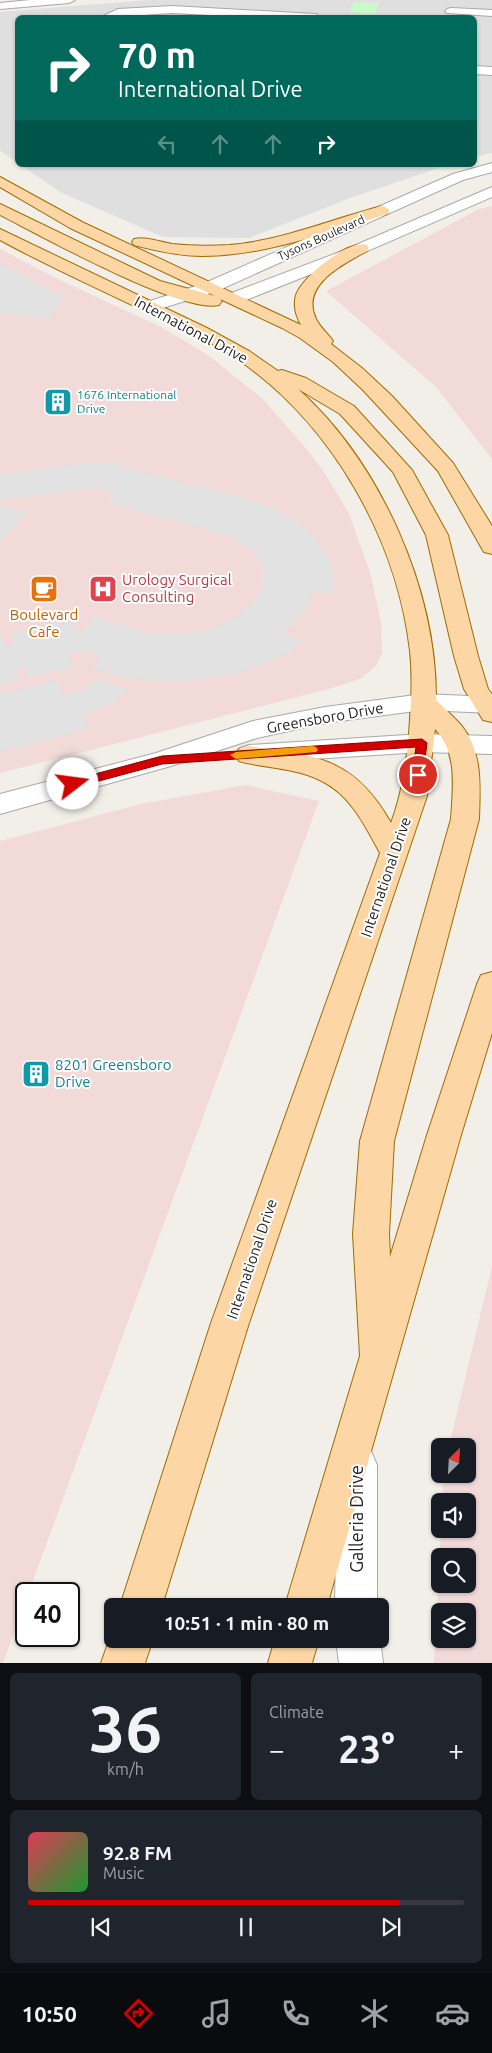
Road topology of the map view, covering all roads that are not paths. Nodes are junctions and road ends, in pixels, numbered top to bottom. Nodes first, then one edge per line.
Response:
1 (68, 0) edge
2 (274, 2) dead end
3 (0, 6) edge
4 (452, 10) edge
5 (263, 12) junction
6 (210, 13) edge
7 (492, 13) edge
8 (110, 15) edge
9 (290, 15) edge
10 (477, 70) edge
11 (492, 71) edge
12 (492, 167) edge
13 (0, 181) edge
14 (492, 192) edge
15 (37, 203) junction
16 (0, 209) edge
17 (382, 211) junction
18 (0, 234) edge
19 (361, 248) junction
20 (211, 287) junction
21 (185, 295) junction
22 (235, 298) junction
23 (150, 307) junction
24 (335, 354) junction
25 (257, 366) junction
26 (492, 547) edge
27 (422, 702) junction
28 (490, 708) edge
29 (422, 743) junction
30 (460, 744) junction
31 (492, 745) edge
32 (248, 754) junction
33 (162, 760) junction
34 (0, 804) edge
35 (394, 853) junction
36 (492, 984) edge
37 (379, 1356) junction
38 (357, 1432) junction
39 (144, 1598) edge
40 (308, 1598) edge
41 (356, 1598) edge
42 (128, 1648) edge
43 (294, 1648) edge
44 (359, 1648) edge
45 (123, 1663) edge
46 (290, 1663) edge
47 (361, 1663) edge

1 - 3 street
2 - 5 street
4 - 7 street
5 - 6 street
5 - 9 street
6 - 8 street
10 - 11 street
12 - 17 street, Tysons Boulevard
13 - 15 main road
14 - 19 street, Tysons Boulevard
15 - 17 main road
15 - 20 main road
16 - 21 main road
17 - 20 street, Tysons Boulevard
18 - 23 main road, International Drive
19 - 22 street, Tysons Boulevard
19 - 24 main road
20 - 21 street, Tysons Boulevard
20 - 22 main road
21 - 22 main road
21 - 23 street, Tysons Boulevard
22 - 24 main road
23 - 25 main road, International Drive
24 - 26 main road
25 - 27 main road, International Drive
25 - 28 main road
27 - 28 street, Greensboro Drive
27 - 29 main road, International Drive
27 - 30 main road
27 - 33 street, Greensboro Drive
29 - 30 street, Greensboro Drive
29 - 32 street, Greensboro Drive
29 - 35 main road, International Drive
30 - 31 street, Greensboro Drive
30 - 37 main road
32 - 33 street, Greensboro Drive
32 - 35 main road
33 - 34 street, Greensboro Drive
35 - 39 main road, International Drive
36 - 37 main road
37 - 38 main road
38 - 40 main road
38 - 41 street, Galleria Drive
42 - 45 main road
43 - 46 main road
44 - 47 street

